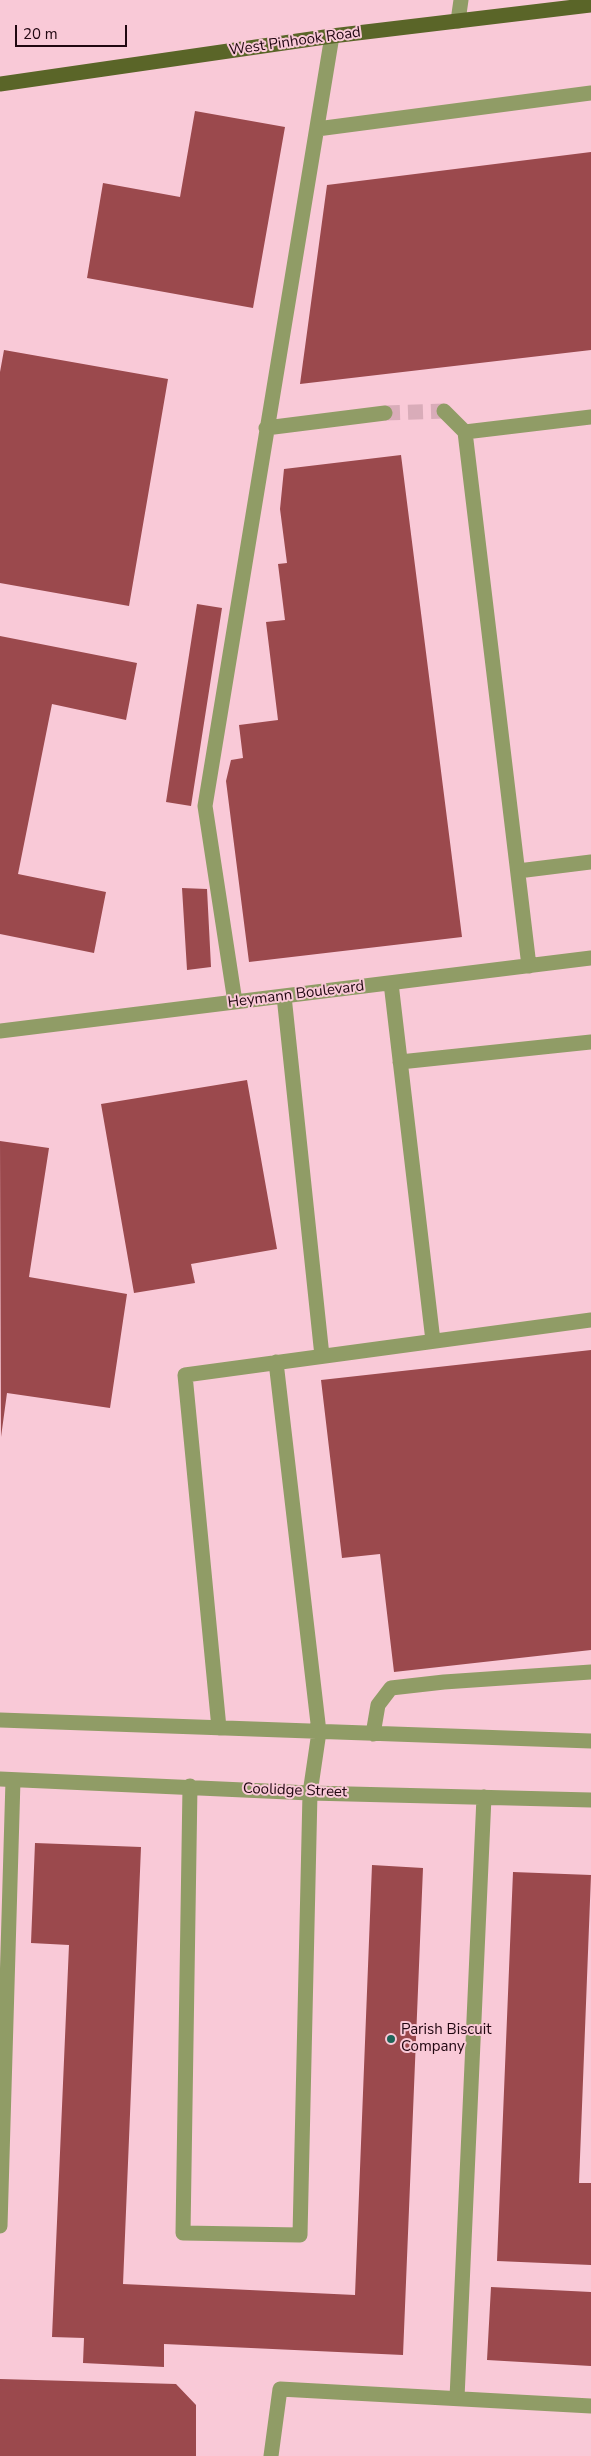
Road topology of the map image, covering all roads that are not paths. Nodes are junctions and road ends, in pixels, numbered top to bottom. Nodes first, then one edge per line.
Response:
1 (461, 0) edge
2 (591, 5) edge
3 (458, 21) junction
4 (332, 36) junction
5 (0, 84) edge
6 (591, 93) edge
7 (317, 129) junction
8 (444, 411) dead end
9 (385, 413) tunnel mouth
10 (591, 417) edge
11 (266, 428) junction
12 (465, 432) junction
13 (591, 862) edge
14 (518, 870) junction
15 (591, 958) edge
16 (529, 966) junction
17 (391, 983) junction
18 (284, 996) junction
19 (236, 1002) junction
20 (0, 1031) edge
21 (591, 1042) edge
22 (400, 1062) junction
23 (591, 1320) edge
24 (433, 1341) junction
25 (322, 1356) junction
26 (276, 1362) junction
27 (591, 1672) edge
28 (0, 1720) edge
29 (219, 1728) junction
30 (319, 1732) junction
31 (373, 1734) junction
32 (591, 1741) edge
33 (7, 1779) edge
34 (190, 1786) junction
35 (310, 1793) junction
36 (484, 1797) junction
37 (591, 1800) edge
38 (4, 1950) edge
39 (2, 2086) edge
40 (0, 2226) edge
41 (457, 2398) junction
42 (591, 2406) edge
43 (271, 2456) edge

1 - 3 street
2 - 3 main road, West Pinhook Road
3 - 4 main road, West Pinhook Road
4 - 5 main road, West Pinhook Road
4 - 7 street
6 - 7 street
7 - 11 street
8 - 12 street
9 - 11 street
10 - 12 street
11 - 19 street
12 - 14 street
13 - 14 street
14 - 16 street
15 - 16 street, Heymann Boulevard
16 - 17 street, Heymann Boulevard
17 - 18 street, Heymann Boulevard
17 - 22 street
18 - 19 street, Heymann Boulevard
18 - 25 street
19 - 20 street, Heymann Boulevard
21 - 22 street
22 - 24 street
23 - 24 street
24 - 25 street
25 - 26 street
26 - 29 street
26 - 30 street
27 - 31 street
28 - 29 street
29 - 30 street
30 - 31 street
30 - 35 street
31 - 32 street
33 - 34 street, Coolidge Street
33 - 38 street
34 - 35 street, Coolidge Street
34 - 35 street
35 - 36 street, Coolidge Street
36 - 37 street, Coolidge Street
36 - 41 street
38 - 39 street
39 - 40 street
41 - 42 street
41 - 43 street

